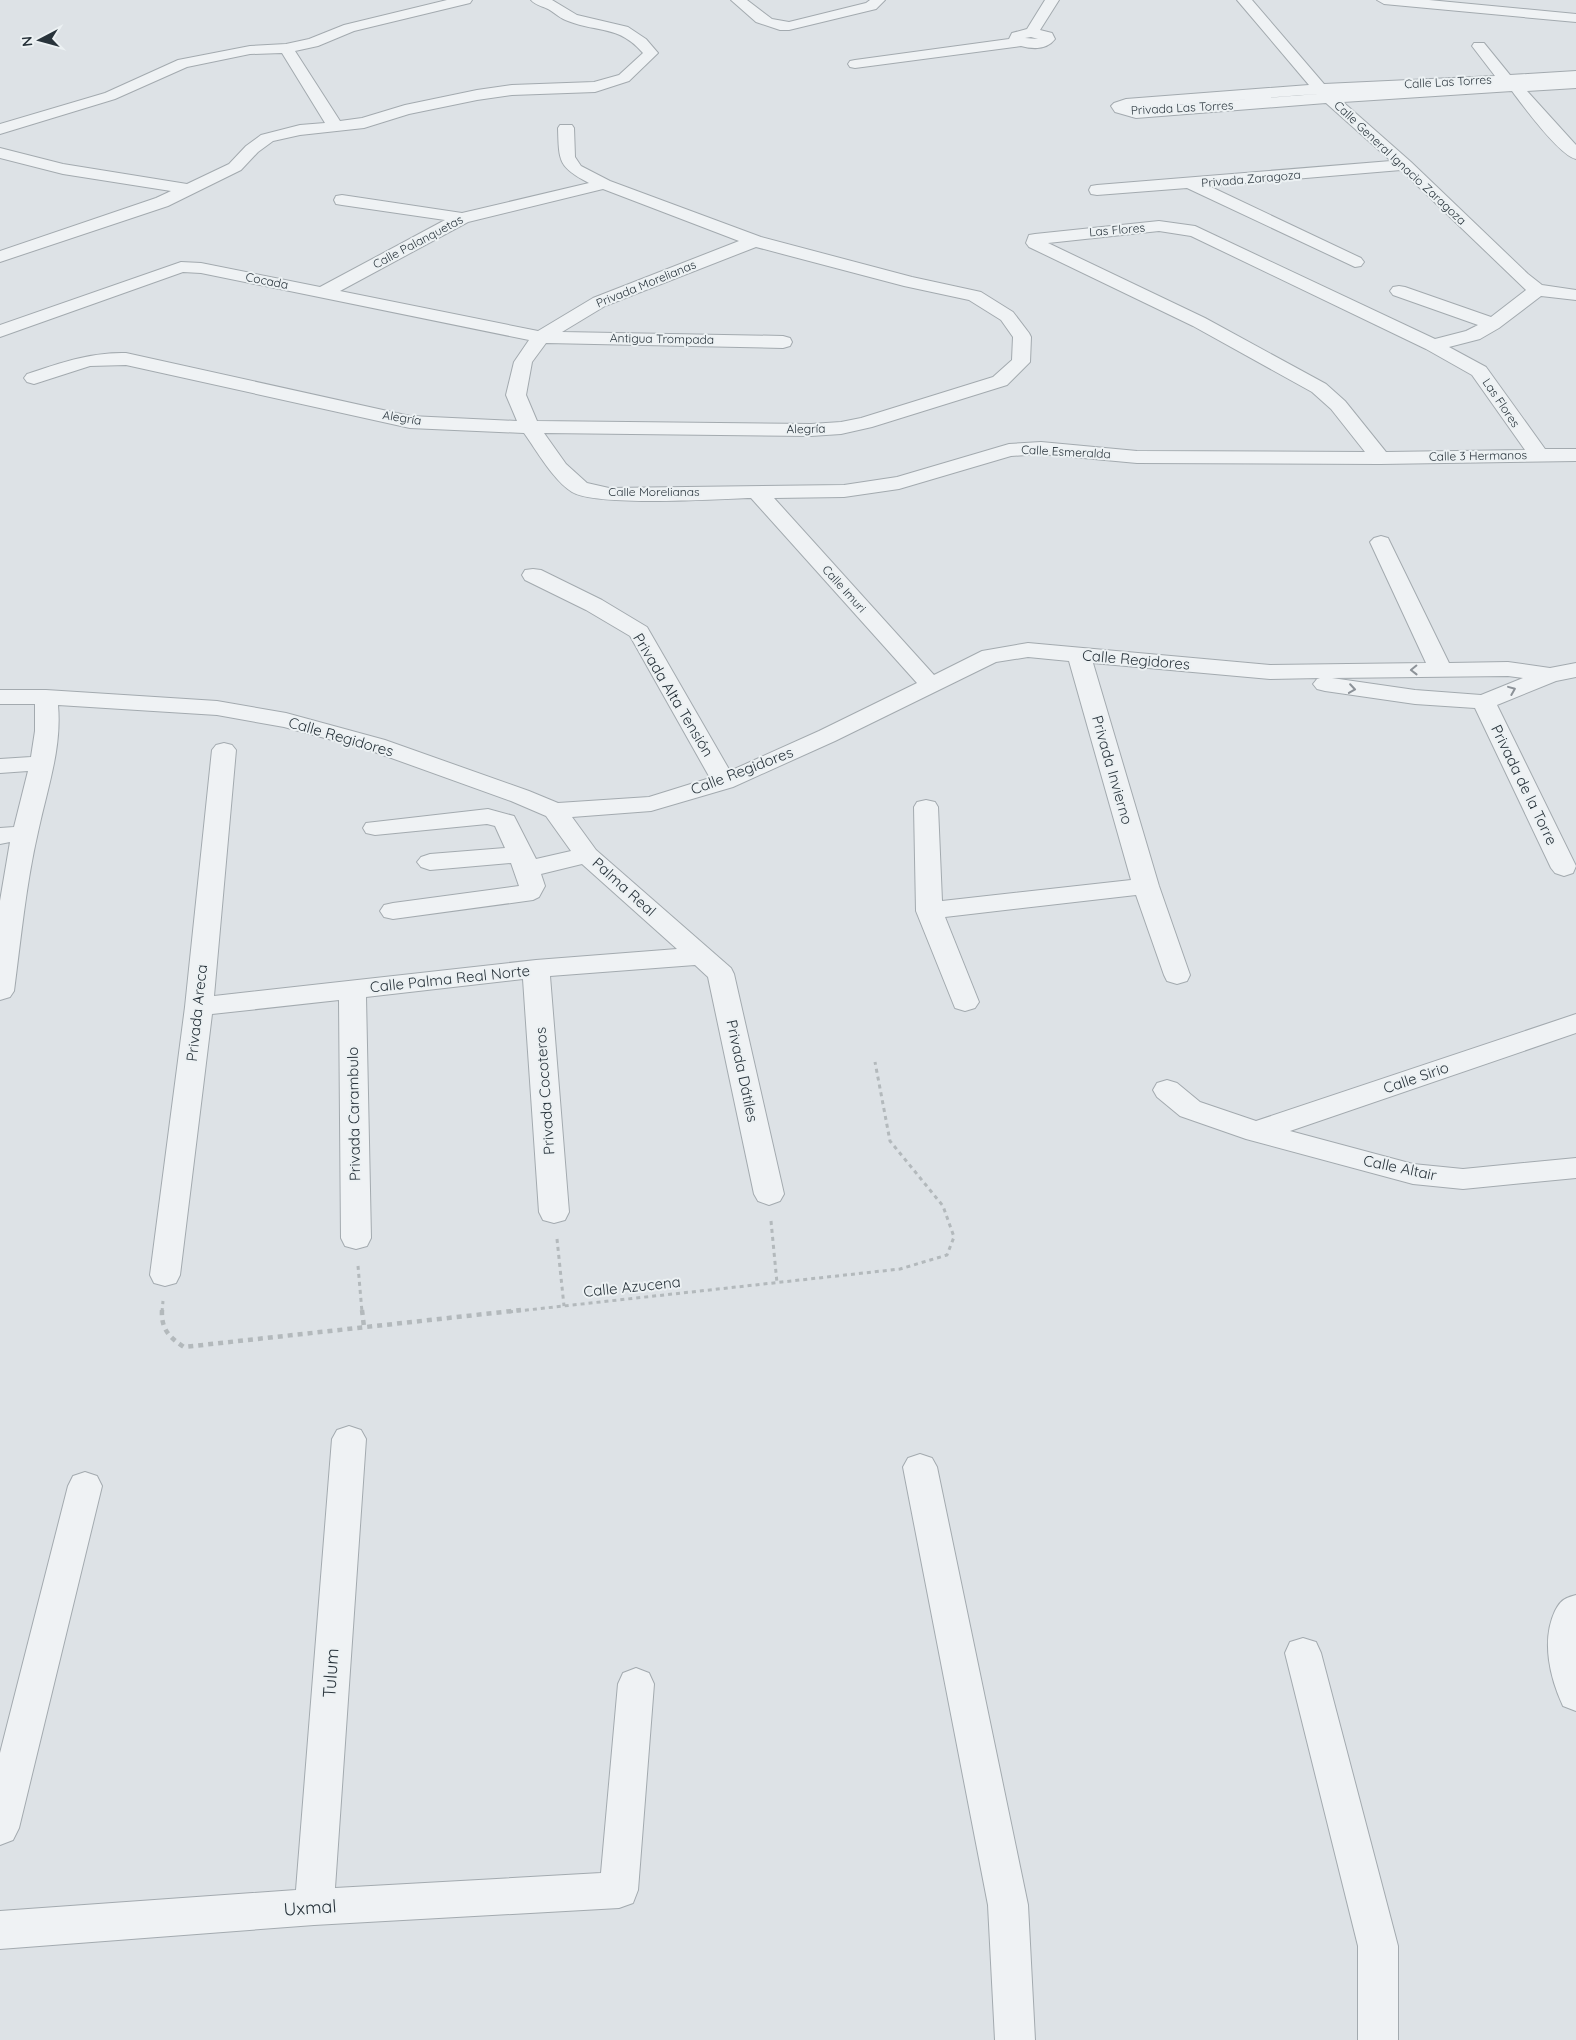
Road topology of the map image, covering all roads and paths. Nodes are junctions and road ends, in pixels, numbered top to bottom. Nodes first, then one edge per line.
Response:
1 (465, 0) edge
2 (538, 0) edge
3 (738, 0) edge
4 (878, 0) edge
5 (1052, 0) edge
6 (1244, 0) edge
7 (1384, 0) edge
8 (1487, 4) edge
9 (1576, 18) edge
10 (1479, 46) dead end
11 (286, 48) junction
12 (855, 64) dead end
13 (1576, 76) edge
14 (1510, 82) junction
15 (1576, 83) edge
16 (1324, 93) junction
17 (335, 126) junction
18 (566, 128) dead end
19 (0, 129) edge
20 (0, 153) edge
21 (1576, 154) edge
22 (1405, 165) junction
23 (604, 184) junction
24 (1191, 184) junction
25 (190, 189) junction
26 (1098, 190) dead end
27 (342, 200) dead end
28 (462, 218) junction
29 (755, 241) junction
30 (0, 257) edge
31 (1355, 262) dead end
32 (1537, 290) junction
33 (1400, 291) dead end
34 (324, 292) junction
35 (1576, 295) edge
36 (1493, 324) junction
37 (0, 331) edge
38 (541, 337) junction
39 (783, 342) dead end
40 (1433, 345) junction
41 (34, 378) dead end
42 (530, 427) junction
43 (1538, 455) junction
44 (1576, 455) edge
45 (1380, 458) junction
46 (756, 492) junction
47 (1381, 542) dead end
48 (533, 575) dead end
49 (1079, 654) junction
50 (1440, 669) junction
51 (1270, 672) junction
52 (1568, 673) edge
53 (932, 686) junction
54 (0, 697) edge
55 (46, 697) junction
56 (1484, 702) junction
57 (224, 750) dead end
58 (43, 763) junction
59 (0, 766) edge
60 (724, 782) junction
61 (926, 807) dead end
62 (555, 812) junction
63 (375, 828) dead end
64 (25, 833) junction
65 (0, 836) edge
66 (587, 855) junction
67 (524, 861) junction
68 (430, 862) dead end
69 (1564, 868) dead end
70 (1146, 886) junction
71 (393, 911) dead end
72 (929, 911) junction
73 (6, 914) edge
74 (701, 956) junction
75 (536, 969) junction
76 (1177, 975) dead end
77 (352, 990) junction
78 (0, 991) edge
79 (965, 1002) dead end
80 (199, 1007) junction
81 (1576, 1023) edge
82 (875, 1062) dead end
83 (1167, 1090) dead end
84 (1256, 1132) junction
85 (1576, 1168) edge
86 (769, 1194) joint
87 (554, 1212) joint
88 (356, 1238) joint
89 (166, 1276) joint
90 (776, 1283) junction
91 (564, 1306) junction
92 (364, 1328) junction
93 (349, 1439) dead end
94 (920, 1467) dead end
95 (85, 1486) dead end
96 (1576, 1610) edge
97 (1303, 1653) dead end
98 (636, 1684) dead end
99 (1576, 1695) edge
100 (0, 1828) edge
101 (314, 1907) junction
102 (0, 1930) edge
103 (1015, 2040) edge
104 (1378, 2040) edge

1 - 11 street
2 - 17 street
3 - 4 street
5 - 12 street
6 - 16 street, Calle General Ignacio Zaragoza
7 - 8 street
8 - 9 street
10 - 14 street
11 - 17 street
11 - 19 street
13 - 14 street, Calle Las Torres
14 - 15 street, Calle Las Torres
14 - 16 street, Calle Las Torres
14 - 21 street
16 - 16 street, Privada Las Torres
16 - 22 street, Calle General Ignacio Zaragoza
17 - 25 street
18 - 23 street, Alegría
20 - 25 street
22 - 24 street, Privada Zaragoza
22 - 32 street, Calle General Ignacio Zaragoza
23 - 28 street, Calle Palanquetas
23 - 29 street, Alegría
24 - 26 street, Privada Zaragoza
24 - 31 street
25 - 30 street
27 - 28 street
28 - 34 street, Calle Palanquetas
29 - 38 street, Privada Morelianas
29 - 42 street, Alegría
32 - 35 street
32 - 36 street
33 - 36 street
34 - 37 street, Cocada
34 - 38 street, Cocada
36 - 40 street
38 - 39 street, Antigua Trompada
38 - 42 street, Calle Morelianas
40 - 43 street, Las Flores
40 - 45 street, Las Flores
41 - 42 street, Alegría
42 - 46 street, Calle Morelianas
43 - 44 street, Calle 3 Hermanos
43 - 45 street, Calle 3 Hermanos
45 - 46 street, Calle Esmeralda
46 - 53 street, Calle Imuri
47 - 50 street
48 - 60 street, Privada Alta Tensión
49 - 51 street, Calle Regidores
49 - 53 street, Calle Regidores
49 - 70 street, Privada Invierno
50 -> 51 street, Calle Regidores
50 - 52 street, Calle Regidores
51 -> 56 street, Calle Regidores
56 -> 52 street, Calle Regidores
53 - 60 street, Calle Regidores
54 - 55 street, Calle Regidores
55 - 58 street
55 - 62 street, Calle Regidores
56 - 69 street, Privada de la Torre
57 - 80 street, Privada Areca
58 - 59 street
58 - 64 street
60 - 62 street, Calle Regidores
61 - 72 street
62 - 66 street, Palma Real
63 - 67 street
64 - 65 street
64 - 73 street
66 - 67 street
66 - 74 street, Palma Real
67 - 68 street
67 - 71 street
70 - 72 street
70 - 76 street, Privada Invierno
72 - 79 street
73 - 78 street
74 - 75 street, Calle Palma Real Norte
74 - 86 street, Privada Dátiles
75 - 77 street, Calle Palma Real Norte
75 - 87 street, Privada Cocoteros
77 - 80 street, Calle Palma Real Norte
77 - 88 street, Privada Carambulo
80 - 89 street, Privada Areca
81 - 84 street, Calle Sirio
82 - 90 path, Calle Azucena
83 - 84 street, Calle Altair
84 - 85 street, Calle Altair
86 - 90 path
87 - 91 path
88 - 92 path
89 - 92 path, Calle Azucena
90 - 91 path, Calle Azucena
91 - 92 path, Calle Azucena
93 - 101 street, Tulum
94 - 103 street
95 - 100 street
96 - 99 street
97 - 104 street
98 - 101 street, Uxmal
101 - 102 street, Uxmal

